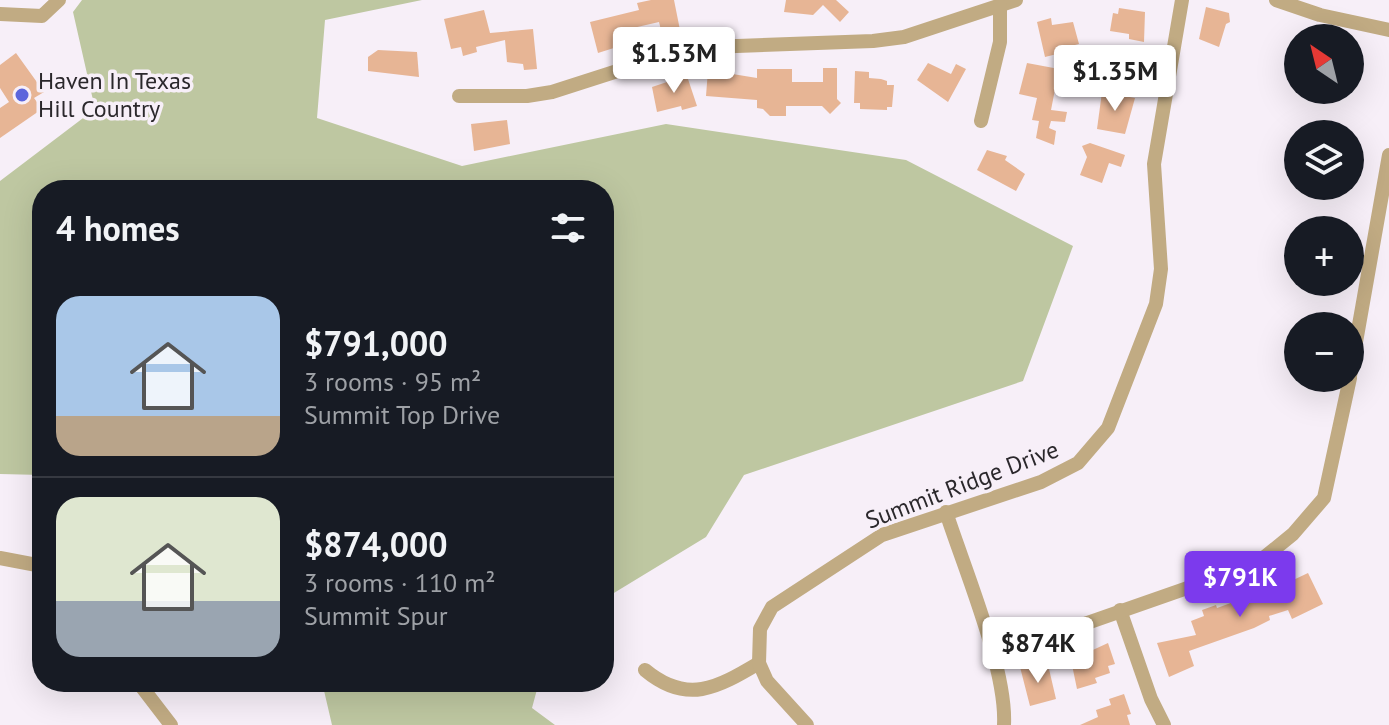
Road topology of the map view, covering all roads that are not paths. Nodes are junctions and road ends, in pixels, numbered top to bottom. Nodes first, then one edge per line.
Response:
1 (59, 0) edge
2 (1016, 0) edge
3 (1182, 0) edge
4 (1276, 0) edge
5 (1000, 6) junction
6 (0, 14) edge
7 (1389, 30) edge
8 (459, 96) dead end
9 (981, 121) dead end
10 (1389, 155) edge
11 (1361, 312) edge
12 (1347, 392) edge
13 (946, 512) junction
14 (0, 558) edge
15 (32, 564) edge
16 (1120, 610) junction
17 (993, 656) junction
18 (759, 663) junction
19 (645, 670) dead end
20 (146, 692) edge
21 (171, 725) edge
22 (807, 725) edge
23 (1004, 725) edge
24 (1164, 725) edge

1 - 6 street
2 - 5 street
3 - 13 street, Summit Ridge Drive
4 - 7 street
5 - 8 street
5 - 9 street
10 - 11 street
12 - 16 street
13 - 17 street
13 - 18 street, Summit Ridge Drive
14 - 15 street
16 - 17 street
16 - 24 street
17 - 23 street
18 - 19 street
18 - 22 street
20 - 21 street

